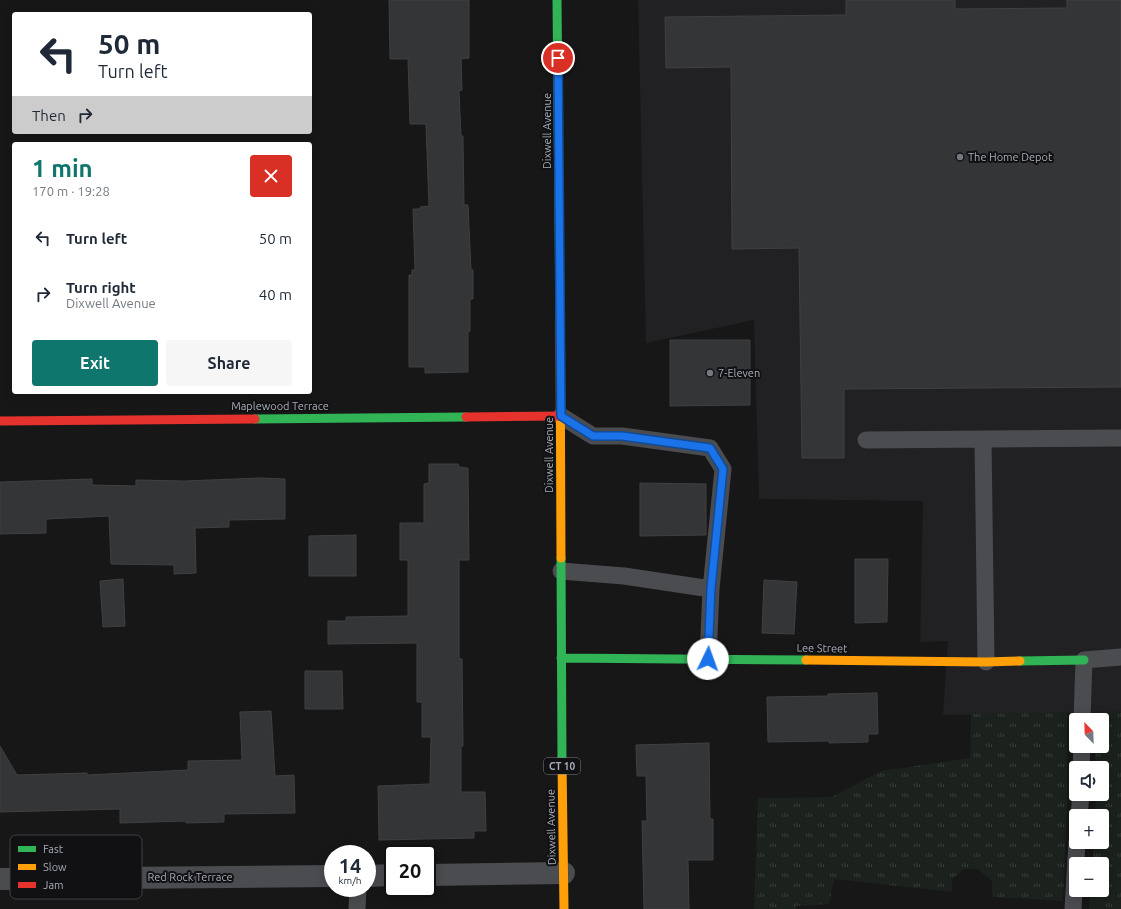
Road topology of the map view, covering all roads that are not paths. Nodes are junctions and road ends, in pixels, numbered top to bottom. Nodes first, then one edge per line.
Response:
1 (557, 0) edge
2 (561, 416) junction
3 (0, 420) edge
4 (1121, 438) edge
5 (866, 440) dead end
6 (984, 440) junction
7 (561, 571) junction
8 (711, 588) junction
9 (1121, 657) edge
10 (561, 658) junction
11 (708, 659) junction
12 (1084, 660) junction
13 (986, 662) junction
14 (1082, 713) edge
15 (1077, 849) edge
16 (564, 873) junction
17 (436, 875) edge
18 (324, 876) edge
19 (142, 878) edge
20 (0, 879) edge
21 (10, 879) edge
22 (358, 897) edge
23 (357, 909) edge
24 (564, 909) edge
25 (1073, 909) edge

1 - 2 street, Dixwell Avenue / CT 10
2 - 3 street, Maplewood Terrace
2 - 7 street, Dixwell Avenue / CT 10
2 - 8 lane
4 - 6 lane
5 - 6 lane
6 - 13 lane
7 - 8 lane
7 - 10 street, Dixwell Avenue / CT 10
8 - 11 lane
9 - 12 lane
10 - 11 street, Lee Street
10 - 16 street, Dixwell Avenue / CT 10
11 - 13 street, Lee Street
12 - 13 street, Lee Street
12 - 14 lane
15 - 25 lane
16 - 17 street
16 - 24 street, Dixwell Avenue / CT 10
18 - 19 street, Red Rock Terrace
20 - 21 street, Red Rock Terrace
22 - 23 lane

